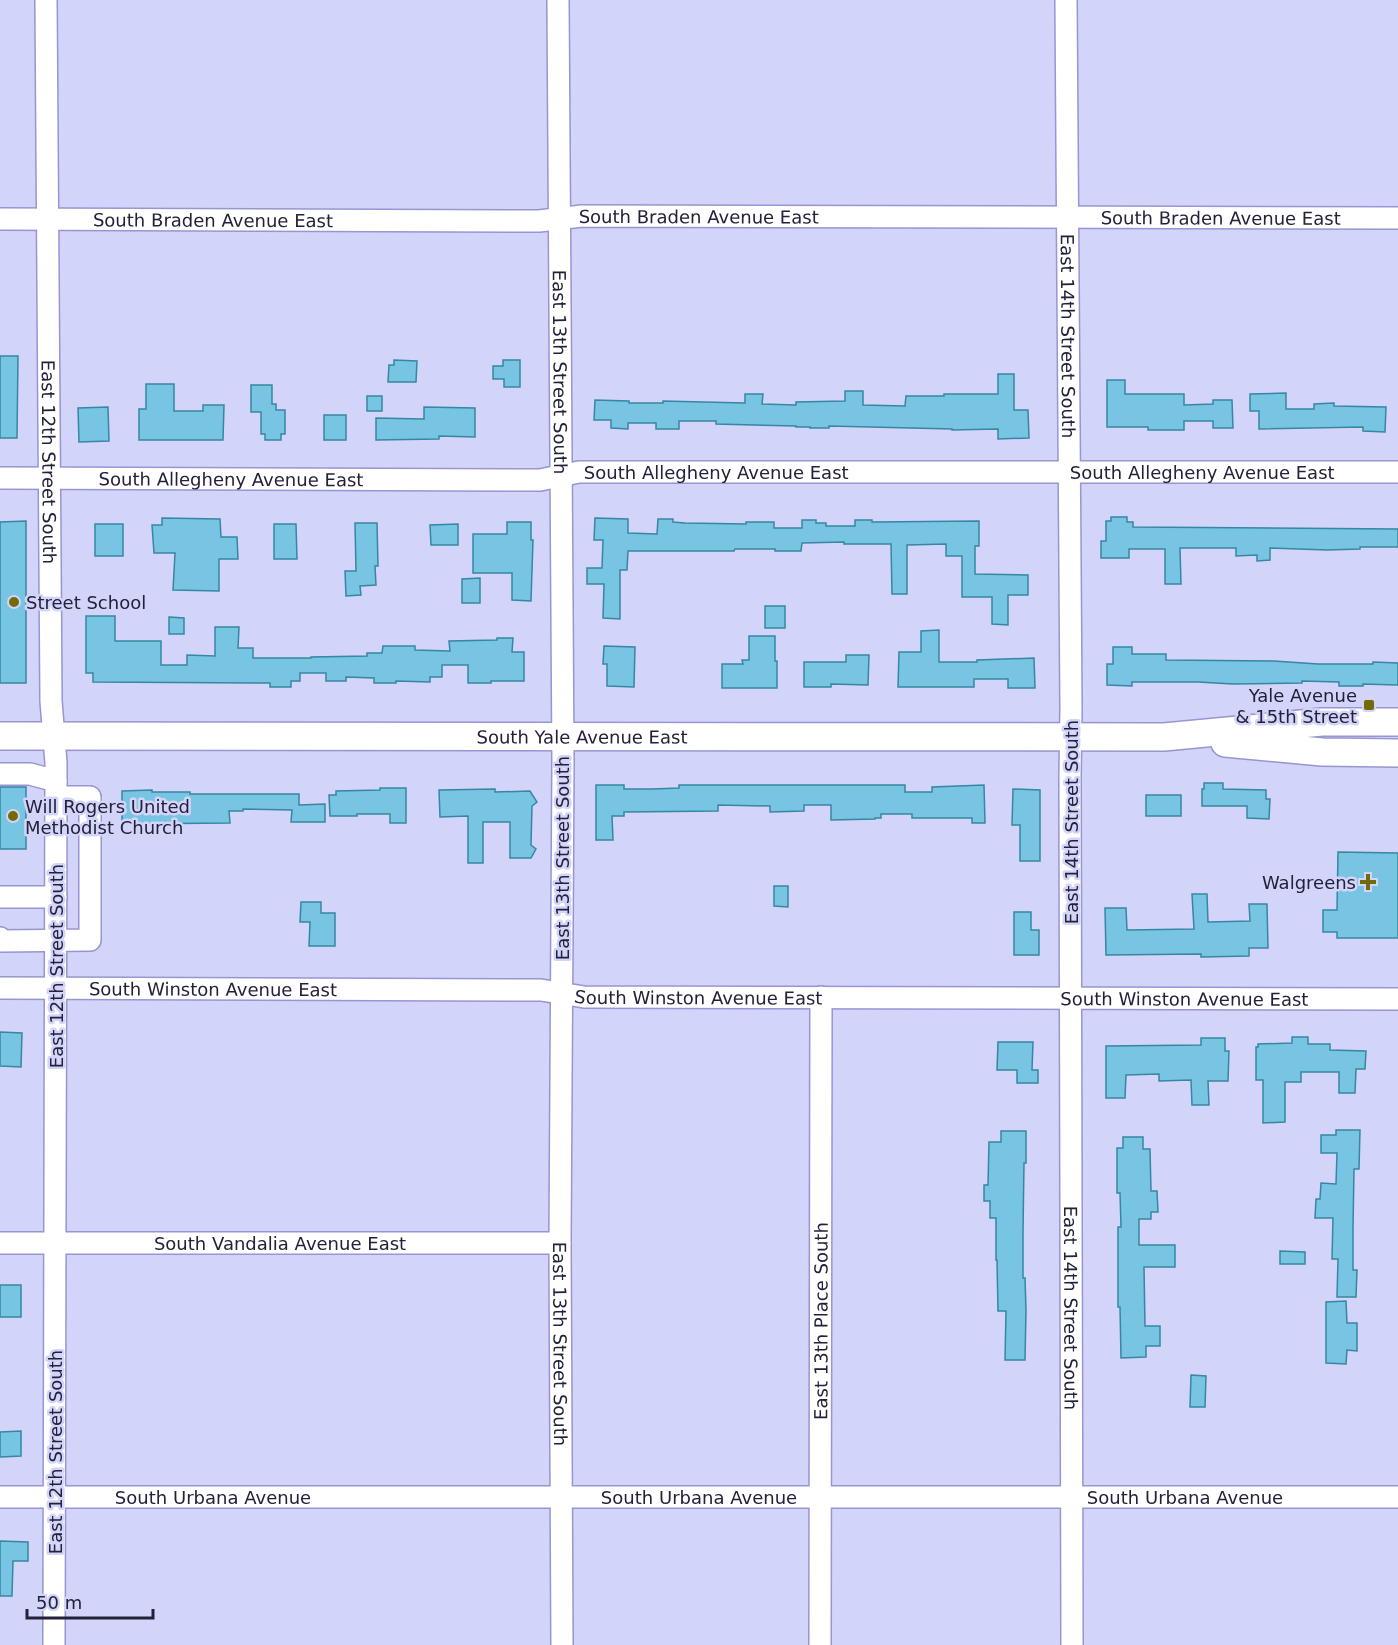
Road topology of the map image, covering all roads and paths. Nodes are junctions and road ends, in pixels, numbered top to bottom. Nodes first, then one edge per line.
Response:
1 (46, 0) edge
2 (558, 0) edge
3 (1066, 0) edge
4 (1068, 216) junction
5 (1398, 218) edge
6 (0, 219) edge
7 (48, 219) junction
8 (559, 219) junction
9 (1070, 472) junction
10 (1398, 472) edge
11 (561, 476) junction
12 (0, 478) edge
13 (50, 479) junction
14 (1322, 722) junction
15 (1398, 722) edge
16 (562, 735) junction
17 (0, 736) edge
18 (54, 736) junction
19 (1071, 737) junction
20 (1164, 737) junction
21 (1322, 752) junction
22 (1398, 753) edge
23 (0, 774) edge
24 (56, 789) junction
25 (0, 897) edge
26 (56, 897) junction
27 (0, 940) edge
28 (56, 940) junction
29 (0, 988) edge
30 (56, 988) junction
31 (562, 993) junction
32 (1071, 997) junction
33 (821, 998) junction
34 (1398, 999) edge
35 (0, 1243) edge
36 (56, 1243) junction
37 (561, 1243) junction
38 (0, 1497) edge
39 (54, 1497) junction
40 (1073, 1497) junction
41 (1398, 1497) edge
42 (562, 1498) junction
43 (820, 1498) junction
44 (54, 1645) edge
45 (562, 1645) edge
46 (820, 1645) edge
47 (1072, 1645) edge

1 - 7 street, East 12th Street South
2 - 8 street, East 13th Street South
3 - 4 street, East 14th Street South
4 - 5 street, South Braden Avenue East
4 - 8 street, South Braden Avenue East
4 - 9 street, East 14th Street South
6 - 7 street, South Braden Avenue East
7 - 8 street, South Braden Avenue East
7 - 13 street, East 12th Street South
8 - 11 street, East 13th Street South
9 - 10 street, South Allegheny Avenue East
9 - 11 street, South Allegheny Avenue East
9 - 19 street, East 14th Street South
11 - 13 street, South Allegheny Avenue East
11 - 16 street, East 13th Street South
12 - 13 street, South Allegheny Avenue East
13 - 18 street, East 12th Street South
14 - 15 main road, South Yale Avenue East
14 - 20 main road, South Yale Avenue East
14 - 21 main road
16 - 18 main road, South Yale Avenue East
16 - 19 main road, South Yale Avenue East
16 - 31 street, East 13th Street South
17 - 18 main road, South Yale Avenue East
18 - 24 street, East 12th Street South
19 - 20 main road, South Yale Avenue East
19 - 32 street, East 14th Street South
20 - 21 main road, South Yale Avenue East
21 - 22 main road, South Yale Avenue East
23 - 24 street
24 - 26 street, East 12th Street South
24 - 28 street
25 - 26 street
26 - 28 street, East 12th Street South
27 - 28 street
28 - 30 street, East 12th Street South
29 - 30 street, South Winston Avenue East
30 - 31 street, South Winston Avenue East
30 - 36 street, East 12th Street South
31 - 33 street, South Winston Avenue East
31 - 37 street, East 13th Street South
32 - 33 street, South Winston Avenue East
32 - 34 street, South Winston Avenue East
32 - 40 street, East 14th Street South
33 - 43 street, East 13th Place South
35 - 36 street, South Vandalia Avenue East
36 - 37 street, South Vandalia Avenue East
36 - 39 street, East 12th Street South
37 - 42 street, East 13th Street South
38 - 39 street, South Urbana Avenue
39 - 42 street, South Urbana Avenue
39 - 44 street, East 12th Street South
40 - 41 street, South Urbana Avenue
40 - 43 street, South Urbana Avenue
40 - 47 street, East 14th Street South
42 - 43 street, South Urbana Avenue
42 - 45 street, East 13th Street South
43 - 46 street, East 13th Place South

